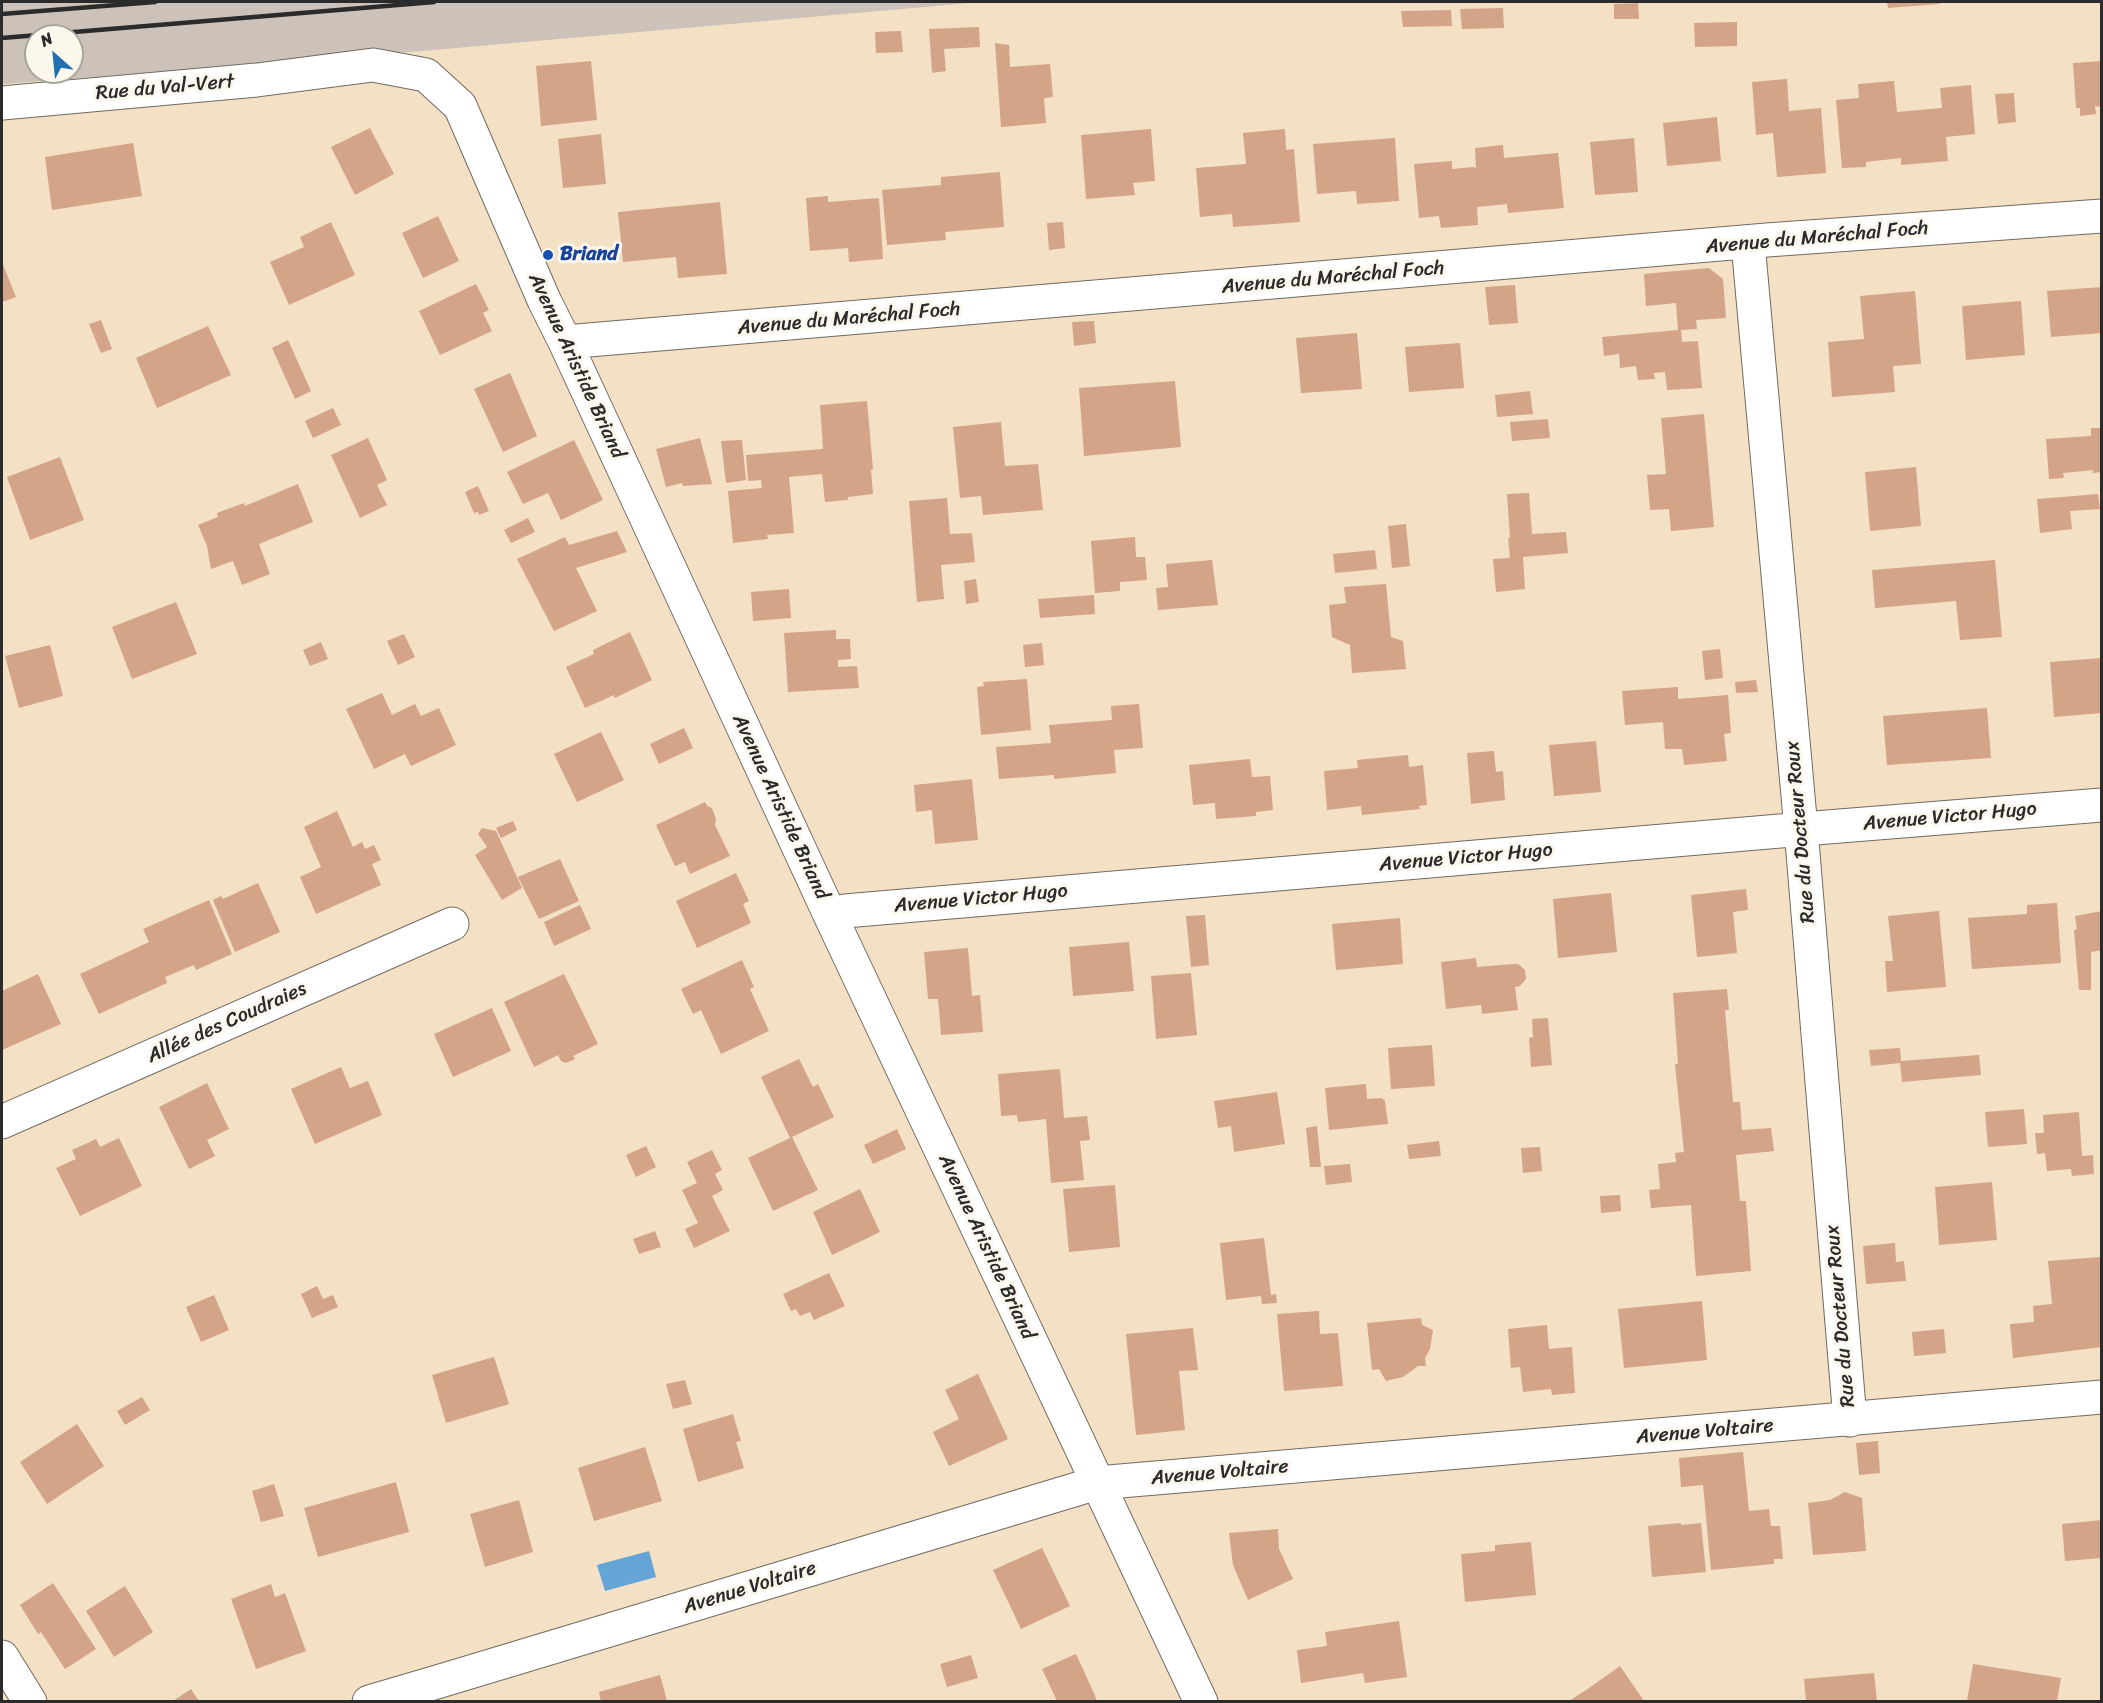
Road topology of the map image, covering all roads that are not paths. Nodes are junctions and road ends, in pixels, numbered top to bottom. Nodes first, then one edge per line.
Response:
1 (256, 80) joint
2 (2, 103) edge
3 (2102, 216) edge
4 (1748, 243) junction
5 (565, 342) junction
6 (2102, 805) edge
7 (1801, 829) junction
8 (830, 915) junction
9 (452, 924) dead end
10 (2, 1122) edge
11 (2102, 1397) edge
12 (1850, 1420) junction
13 (1097, 1483) junction
14 (2, 1657) edge
15 (30, 1701) edge
16 (369, 1701) edge
17 (1201, 1701) edge

1 - 2 street, Rue du Val-Vert
1 - 5 street, Avenue Aristide Briand
3 - 4 street, Avenue du Maréchal Foch
4 - 5 street, Avenue du Maréchal Foch
4 - 7 street, Rue du Docteur Roux
5 - 8 street, Avenue Aristide Briand
6 - 7 street, Avenue Victor Hugo
7 - 8 street, Avenue Victor Hugo
7 - 12 street, Rue du Docteur Roux
8 - 13 street, Avenue Aristide Briand
9 - 10 street, Allée des Coudraies
11 - 12 street, Avenue Voltaire
12 - 13 street, Avenue Voltaire
13 - 16 street, Avenue Voltaire
13 - 17 street, Avenue Aristide Briand
14 - 15 street

